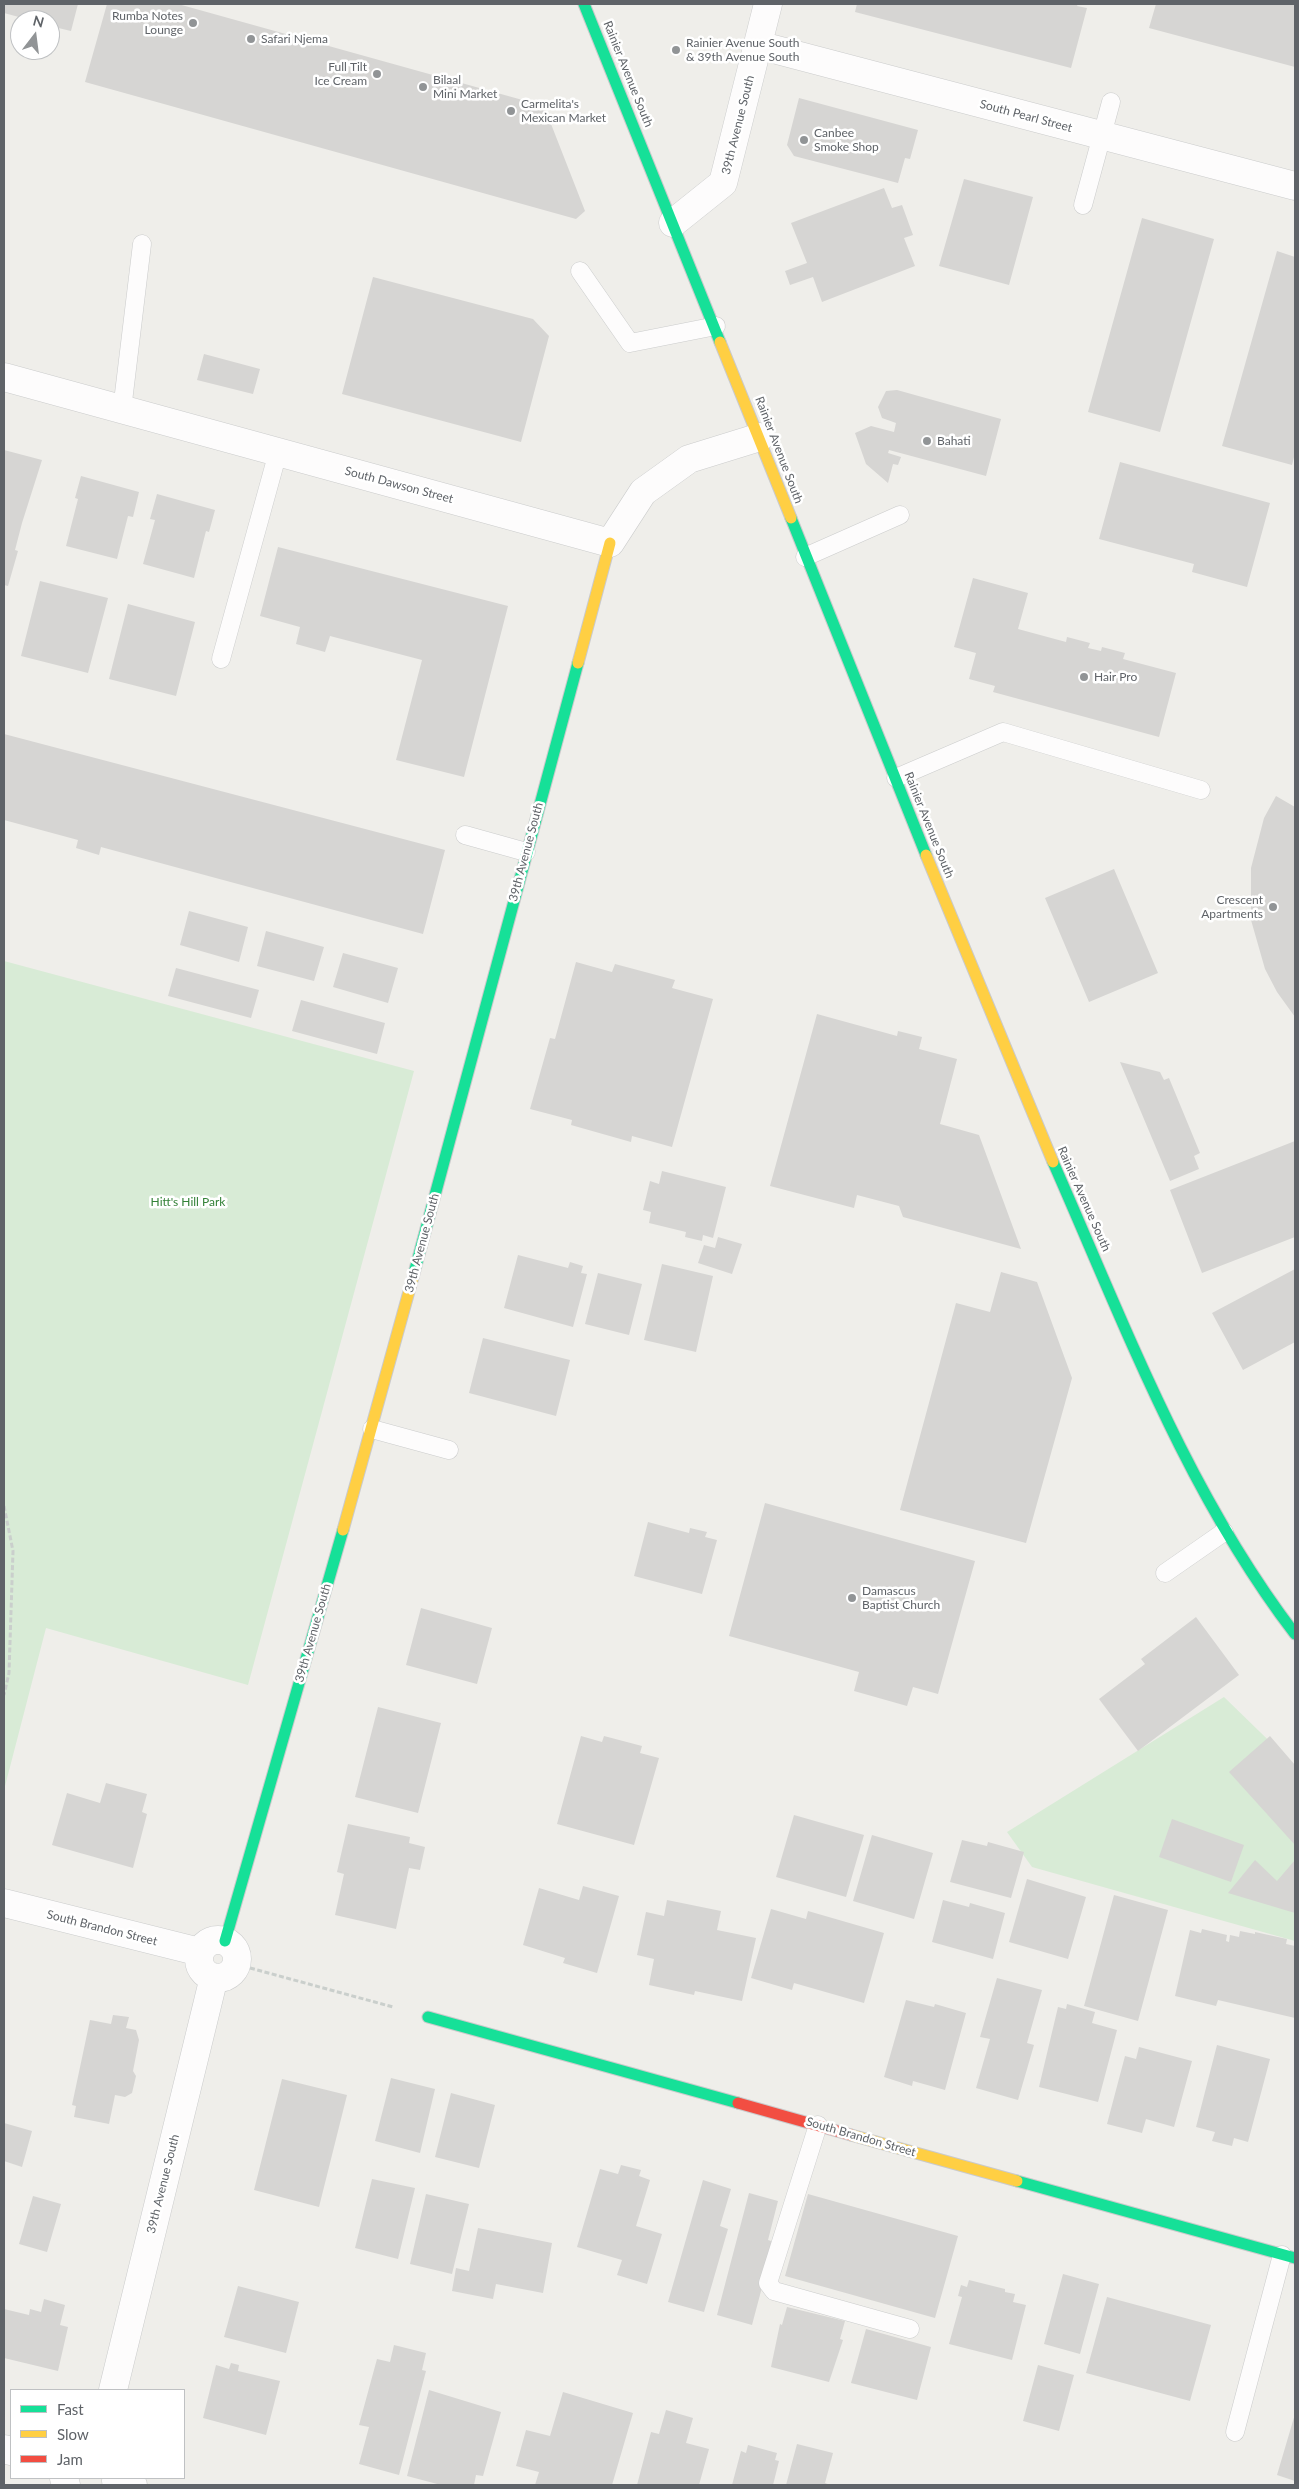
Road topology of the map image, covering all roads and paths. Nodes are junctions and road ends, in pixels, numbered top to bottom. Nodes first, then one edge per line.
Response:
1 (584, 4) edge
2 (768, 4) edge
3 (758, 45) junction
4 (1111, 102) dead end
5 (1102, 135) junction
6 (1295, 186) edge
7 (1083, 205) dead end
8 (673, 223) junction
9 (142, 244) dead end
10 (580, 271) dead end
11 (716, 326) junction
12 (4, 377) edge
13 (122, 410) junction
14 (760, 437) junction
15 (278, 452) junction
16 (900, 515) dead end
17 (610, 543) junction
18 (806, 557) junction
19 (221, 659) dead end
20 (896, 778) junction
21 (1201, 790) dead end
22 (466, 835) dead end
23 (526, 852) junction
24 (372, 1429) junction
25 (449, 1450) dead end
26 (4, 1506) edge
27 (1224, 1532) junction
28 (1165, 1573) dead end
29 (1295, 1634) edge
30 (4, 1695) edge
31 (4, 1903) edge
32 (225, 1941) junction
33 (200, 1952) junction
34 (225, 1971) junction
35 (428, 2017) joint
36 (818, 2125) junction
37 (1289, 2256) edge
38 (910, 2329) dead end
39 (113, 2389) edge
40 (1235, 2432) dead end

1 - 8 street, Rainier Avenue South
2 - 3 street, 39th Avenue South
3 - 5 street, South Pearl Street
3 - 8 street, 39th Avenue South
4 - 5 lane
5 - 6 street, South Pearl Street
5 - 7 lane
8 - 11 street, Rainier Avenue South
9 - 13 lane
10 - 11 lane
11 - 14 street, Rainier Avenue South
12 - 13 street, South Dawson Street
13 - 15 street, South Dawson Street
14 - 17 street
14 - 18 street, Rainier Avenue South
15 - 17 street, South Dawson Street
15 - 19 lane
16 - 18 lane
17 - 23 street, 39th Avenue South
18 - 20 street, Rainier Avenue South
20 - 21 lane
20 - 27 street, Rainier Avenue South
22 - 23 lane
23 - 24 street, 39th Avenue South
24 - 25 lane
24 - 32 street, 39th Avenue South
26 - 30 path
27 - 28 lane
27 - 29 street, Rainier Avenue South
31 - 33 street, South Brandon Street
32 - 33 street
32 - 34 street
33 - 34 street
34 - 35 path
34 - 39 street, 39th Avenue South
35 - 36 street, South Brandon Street
36 - 37 street, South Brandon Street
36 - 38 lane
37 - 40 lane

